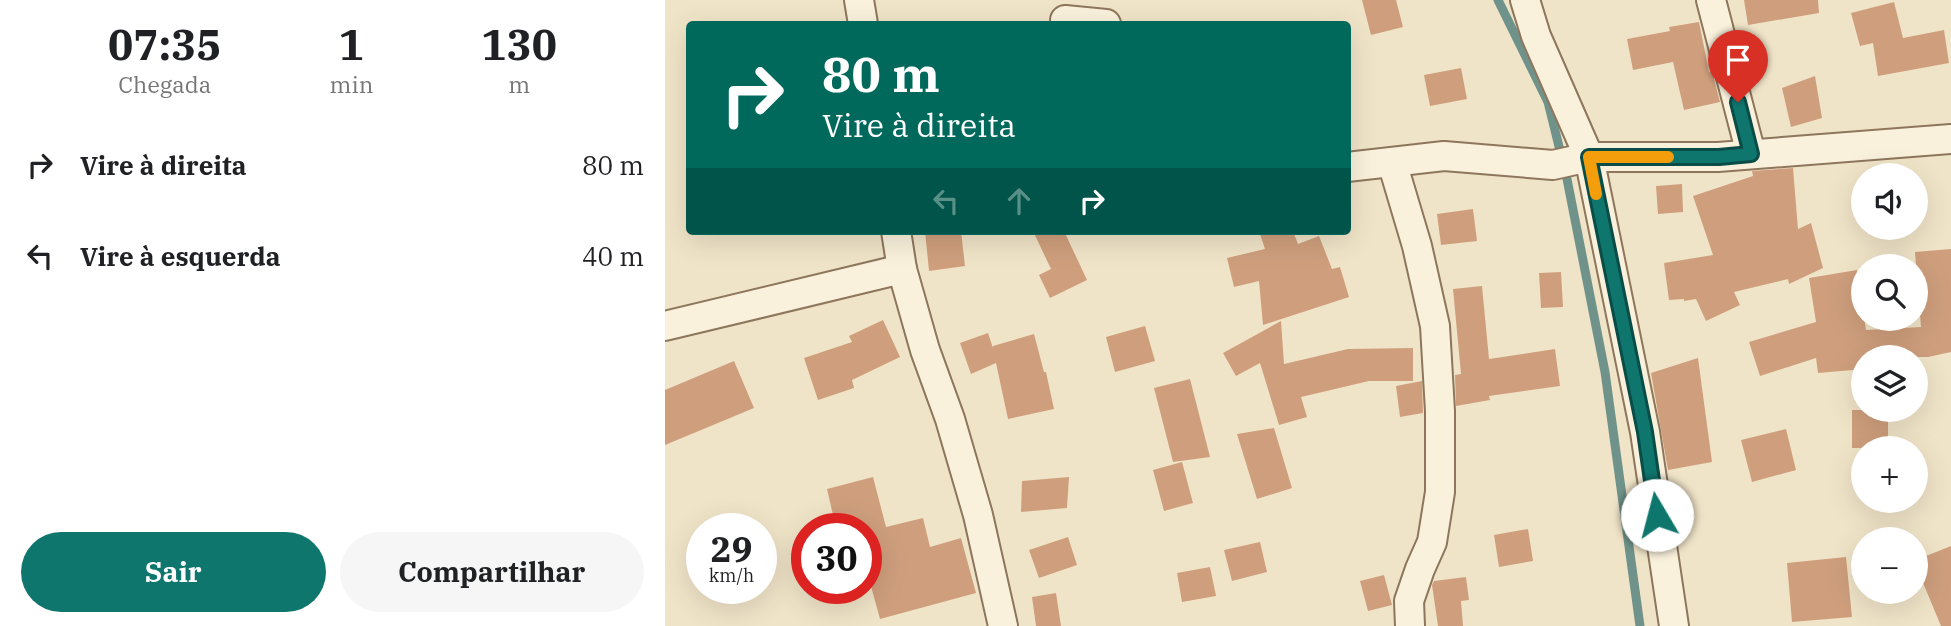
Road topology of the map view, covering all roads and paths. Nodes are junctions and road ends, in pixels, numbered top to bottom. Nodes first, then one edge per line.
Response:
1 (859, 0) edge
2 (1525, 0) edge
3 (1711, 0) edge
4 (1065, 20) dead end
5 (862, 21) edge
6 (1075, 21) edge
7 (1951, 139) edge
8 (1751, 154) junction
9 (1572, 161) junction
10 (1392, 162) junction
11 (1351, 167) edge
12 (897, 235) edge
13 (902, 269) junction
14 (665, 326) edge
15 (1003, 626) edge
16 (1410, 626) edge
17 (1674, 626) edge

1 - 5 street
2 - 9 street
3 - 8 street
4 - 6 street
7 - 8 street
8 - 9 street
9 - 10 street
9 - 17 street
10 - 11 street
10 - 16 street
12 - 13 street
13 - 14 street
13 - 15 street

